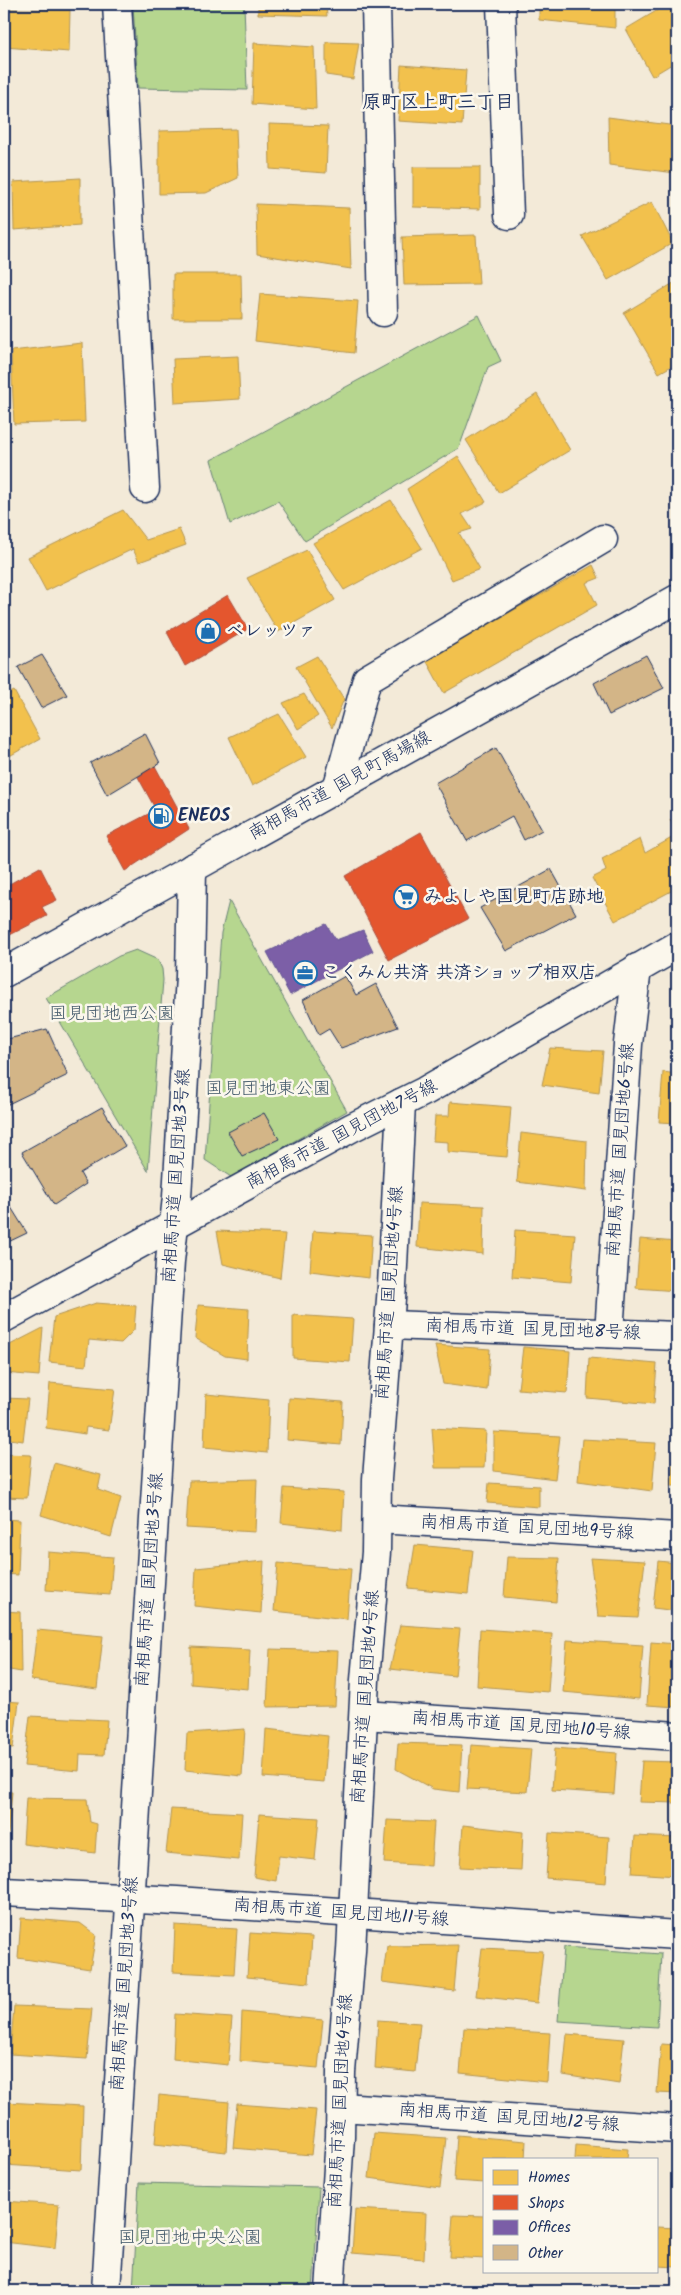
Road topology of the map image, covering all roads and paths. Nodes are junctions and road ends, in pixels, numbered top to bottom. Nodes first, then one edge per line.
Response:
1 (117, 4) edge
2 (376, 4) edge
3 (501, 4) edge
4 (509, 215) dead end
5 (383, 312) dead end
6 (145, 488) dead end
7 (603, 539) dead end
8 (677, 599) edge
9 (336, 788) junction
10 (192, 868) junction
11 (677, 946) edge
12 (637, 968) junction
13 (4, 973) edge
14 (401, 1103) junction
15 (175, 1225) junction
16 (4, 1318) edge
17 (388, 1325) junction
18 (609, 1333) junction
19 (677, 1336) edge
20 (377, 1519) junction
21 (677, 1537) edge
22 (364, 1715) junction
23 (677, 1736) edge
24 (4, 1892) edge
25 (131, 1900) junction
26 (353, 1914) junction
27 (677, 1935) edge
28 (341, 2107) junction
29 (677, 2128) edge
30 (106, 2291) edge
31 (330, 2291) edge

1 - 6 street
2 - 5 street
3 - 4 street
7 - 9 street
8 - 9 street, 南相馬市道 国見町馬場線
9 - 10 street, 南相馬市道 国見町馬場線
10 - 13 street, 南相馬市道 国見町馬場線
10 - 15 street, 南相馬市道 国見団地3号線
11 - 12 street, 南相馬市道 国見団地7号線
12 - 14 street, 南相馬市道 国見団地7号線
12 - 18 street, 南相馬市道 国見団地6号線
14 - 15 street, 南相馬市道 国見団地7号線
14 - 17 street, 南相馬市道 国見団地4号線
15 - 16 street, 南相馬市道 国見団地7号線
15 - 25 street, 南相馬市道 国見団地3号線
17 - 18 street, 南相馬市道 国見団地8号線
17 - 20 street, 南相馬市道 国見団地4号線
18 - 19 street, 南相馬市道 国見団地8号線
20 - 21 street, 南相馬市道 国見団地9号線
20 - 22 street, 南相馬市道 国見団地4号線
22 - 23 street, 南相馬市道 国見団地10号線
22 - 26 street, 南相馬市道 国見団地4号線
24 - 25 street, 南相馬市道 国見団地11号線
25 - 26 street, 南相馬市道 国見団地11号線
25 - 30 street, 南相馬市道 国見団地3号線
26 - 27 street, 南相馬市道 国見団地11号線
26 - 28 street, 南相馬市道 国見団地4号線
28 - 29 street, 南相馬市道 国見団地12号線
28 - 31 street, 南相馬市道 国見団地4号線

